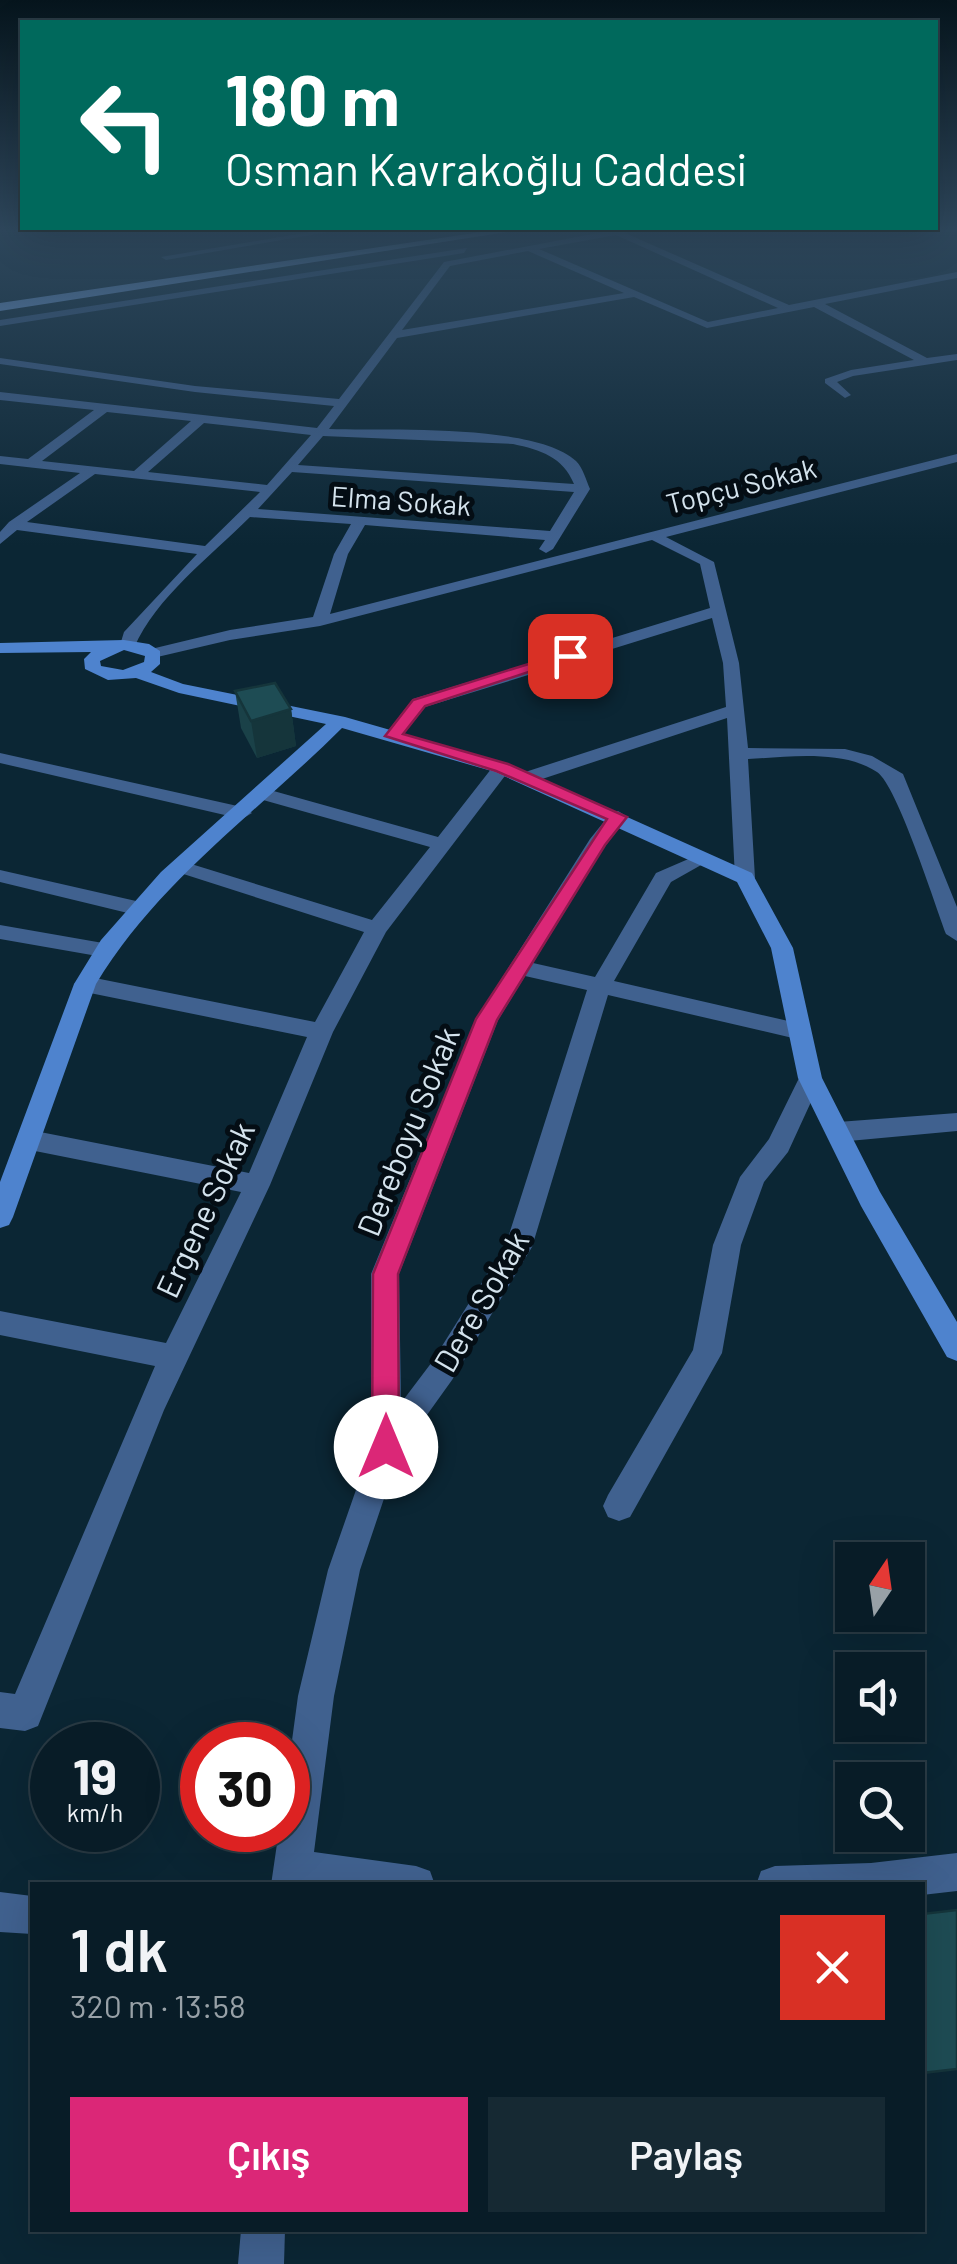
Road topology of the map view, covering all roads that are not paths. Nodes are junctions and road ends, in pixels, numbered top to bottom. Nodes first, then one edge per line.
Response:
1 (392, 335) edge
2 (874, 335) edge
3 (957, 357) edge
4 (0, 361) edge
5 (926, 362) junction
6 (53, 369) junction
7 (37, 378) dead end
8 (22, 387) dead end
9 (194, 389) junction
10 (845, 395) dead end
11 (3, 396) edge
12 (339, 403) junction
13 (104, 408) junction
14 (160, 414) junction
15 (200, 420) junction
16 (320, 432) junction
17 (957, 458) edge
18 (0, 460) edge
19 (30, 464) junction
20 (286, 468) junction
21 (91, 471) junction
22 (136, 476) junction
23 (270, 489) junction
24 (583, 489) junction
25 (245, 512) junction
26 (358, 523) junction
27 (14, 525) junction
28 (553, 536) junction
29 (654, 536) junction
30 (0, 540) edge
31 (209, 551) junction
32 (538, 565) junction
33 (720, 610) junction
34 (320, 621) junction
35 (121, 646) junction
36 (0, 648) edge
37 (0, 662) edge
38 (148, 663) junction
39 (80, 669) junction
40 (735, 710) junction
41 (339, 721) junction
42 (393, 736) junction
43 (740, 754) junction
44 (0, 758) edge
45 (514, 772) junction
46 (264, 794) junction
47 (242, 813) junction
48 (618, 817) junction
49 (442, 844) junction
50 (700, 860) junction
51 (181, 867) junction
52 (0, 876) edge
53 (745, 878) junction
54 (136, 908) junction
55 (377, 930) junction
56 (0, 932) edge
57 (957, 934) edge
58 (102, 950) junction
59 (520, 968) junction
60 (84, 984) junction
61 (599, 988) junction
62 (797, 1031) junction
63 (322, 1032) junction
64 (810, 1078) junction
65 (957, 1122) edge
66 (838, 1132) junction
67 (30, 1140) junction
68 (257, 1184) junction
69 (0, 1217) edge
70 (0, 1324) edge
71 (957, 1348) edge
72 (172, 1357) junction
73 (386, 1447) junction
74 (618, 1506) dead end
75 (12, 1712) edge
76 (957, 1872) edge
77 (291, 1876) edge
78 (374, 1882) edge
79 (871, 1882) edge
80 (0, 1912) edge
81 (30, 1915) edge
82 (263, 2232) edge
83 (260, 2264) edge

1 - 12 street
2 - 5 street
3 - 5 street
4 - 6 street
5 - 10 street
6 - 7 street
6 - 9 street
8 - 11 street
9 - 12 street
9 - 14 street
11 - 13 street
12 - 16 street
13 - 14 street
13 - 19 street
14 - 15 street
15 - 16 street
15 - 22 street
16 - 20 street
16 - 24 street
17 - 29 street, Topçu Sokak
18 - 19 street
19 - 21 street
20 - 23 street
20 - 24 street
21 - 22 street
21 - 27 street
22 - 23 street
23 - 25 street
24 - 28 street
25 - 26 street, Elma Sokak
25 - 31 street
26 - 28 street, Elma Sokak
26 - 34 street
27 - 30 street
27 - 31 street
28 - 32 street
29 - 32 street, Topçu Sokak
29 - 33 street
31 - 35 street
32 - 34 street, Topçu Sokak
33 - 40 street
33 - 42 street
34 - 38 street, Topçu Sokak
35 - 36 street
35 - 38 street
35 - 39 street
37 - 39 street
38 - 39 street
38 - 41 street
40 - 43 street
40 - 45 street
41 - 42 street
41 - 46 street
42 - 45 street
43 - 53 street
43 - 57 street
44 - 47 street
45 - 48 street
45 - 49 street, Ergene Sokak
46 - 47 street
46 - 49 street
47 - 51 street
48 - 50 street
48 - 59 street, Dereboyu Sokak
49 - 55 street, Ergene Sokak
50 - 53 street
50 - 61 street, Dere Sokak
51 - 54 street
51 - 55 street
52 - 54 street
53 - 62 street
54 - 58 street
55 - 63 street, Ergene Sokak
56 - 58 street
58 - 60 street
59 - 61 street
59 - 73 street, Dereboyu Sokak
60 - 63 street
60 - 67 street
61 - 62 street
61 - 73 street, Dere Sokak
62 - 64 street
63 - 68 street, Ergene Sokak
64 - 66 street
64 - 74 street
65 - 66 street
66 - 71 street
67 - 68 street
67 - 69 street
68 - 72 street, Ergene Sokak
70 - 72 street
72 - 75 street, Ergene Sokak
73 - 77 street, Dere Sokak
76 - 79 street
77 - 78 street
80 - 81 street
82 - 83 street

